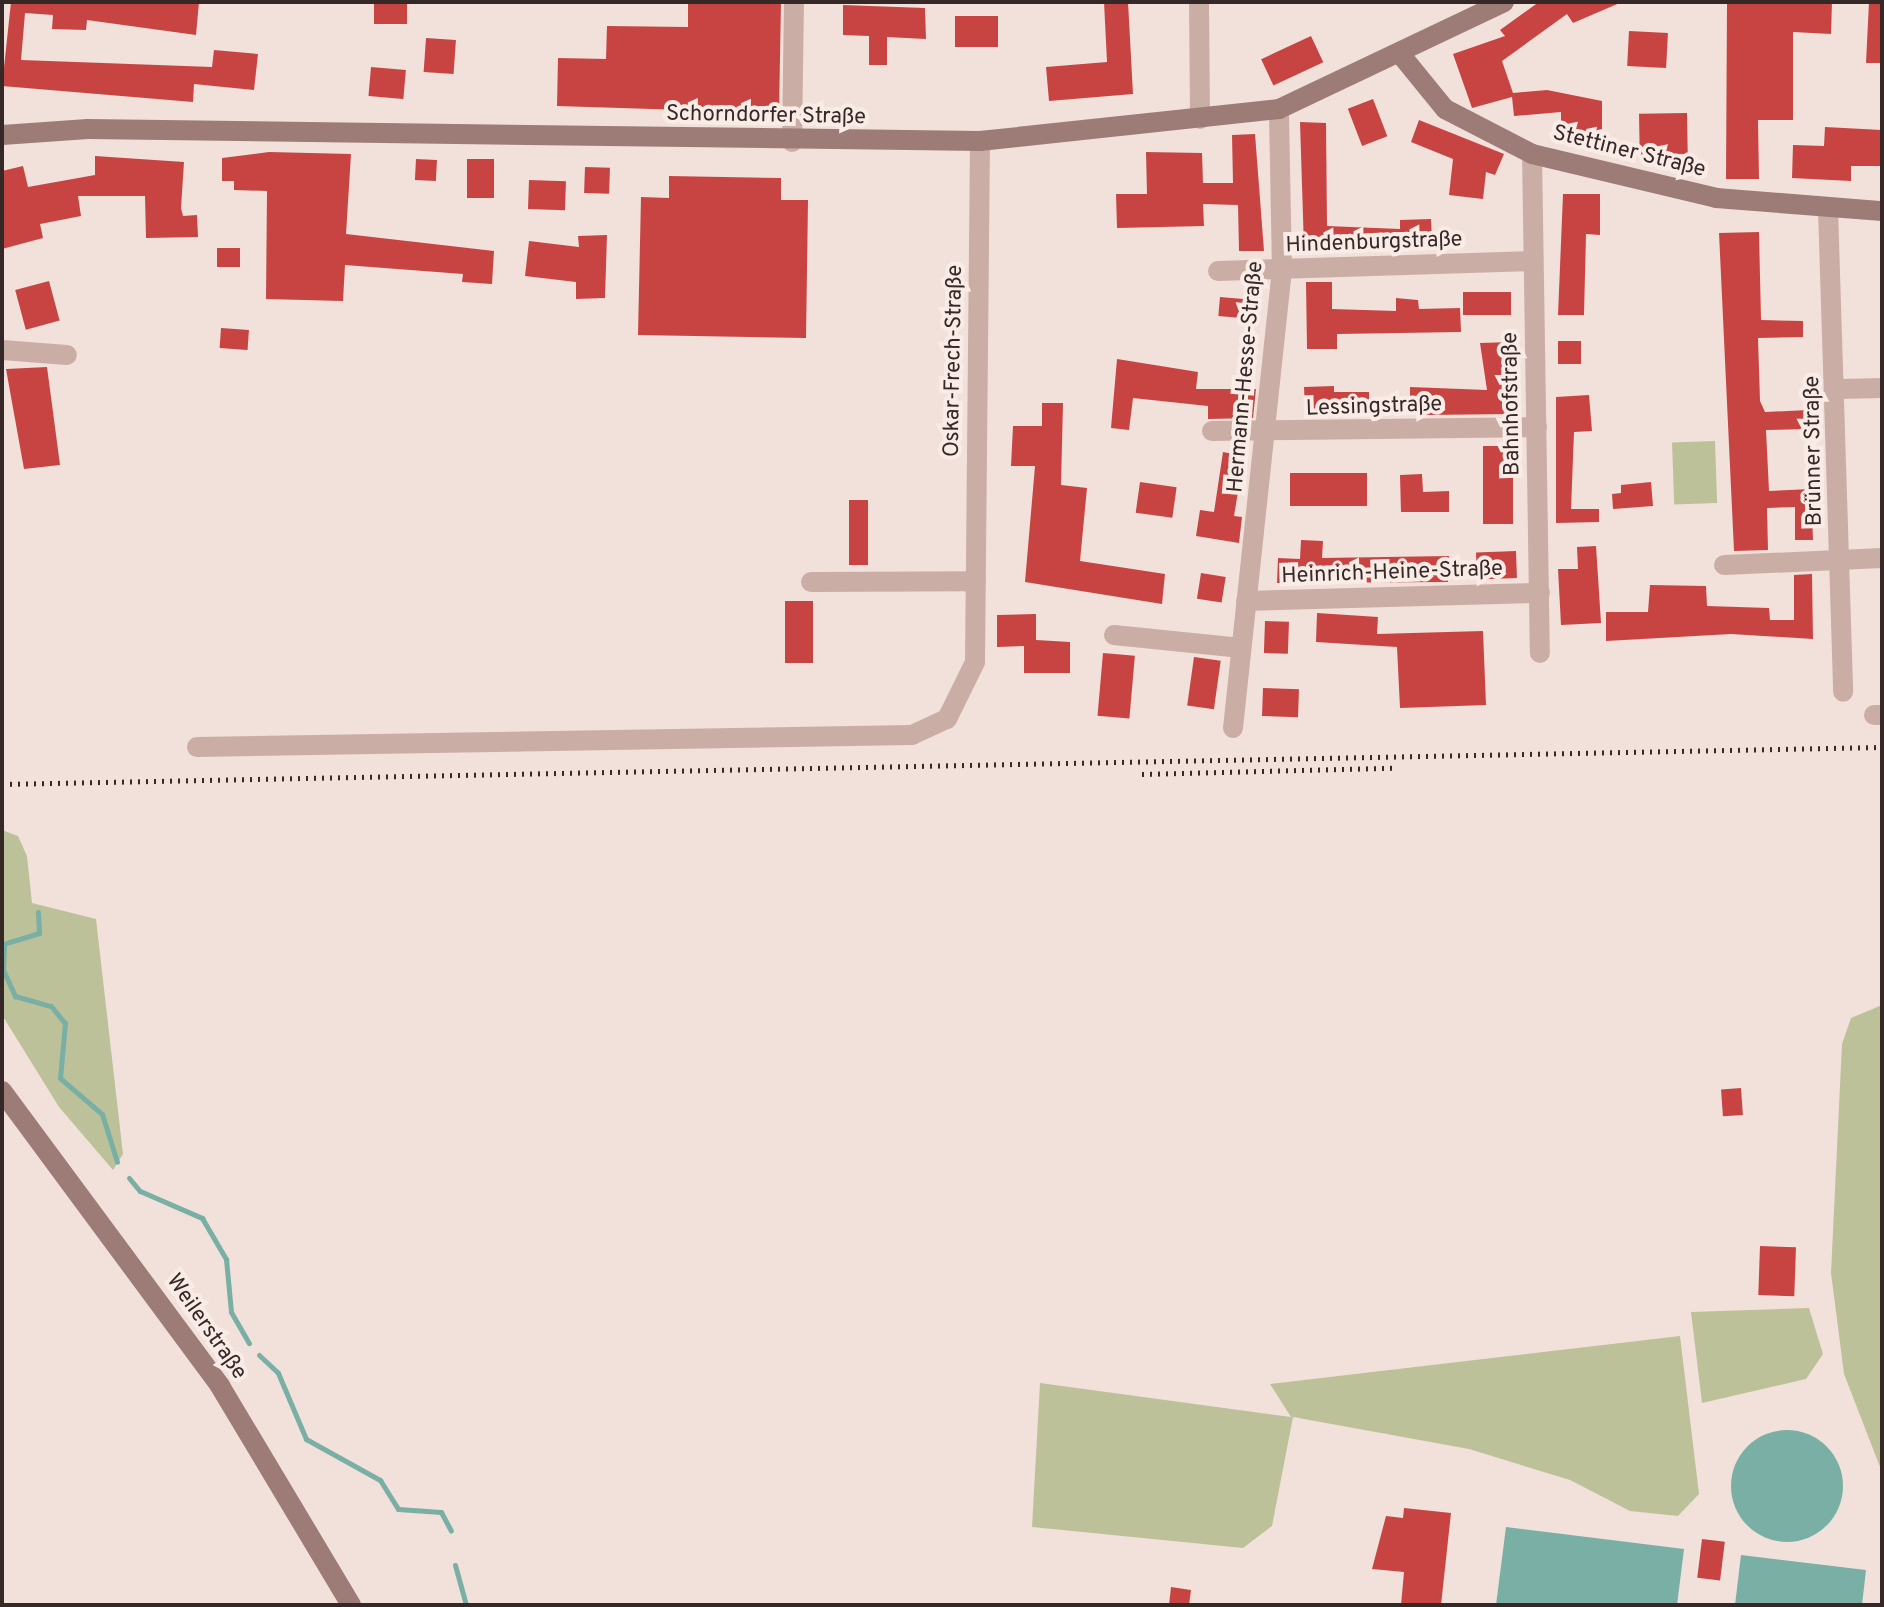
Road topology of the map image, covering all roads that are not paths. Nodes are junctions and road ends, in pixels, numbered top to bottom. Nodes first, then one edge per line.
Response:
1 (794, 2) edge
2 (1199, 2) edge
3 (1504, 2) edge
4 (1401, 55) junction
5 (1279, 109) junction
6 (1200, 119) junction
7 (2, 135) edge
8 (980, 141) junction
9 (792, 142) junction
10 (1532, 154) junction
11 (1828, 209) junction
12 (1882, 211) edge
13 (1532, 261) junction
14 (1218, 271) dead end
15 (1282, 271) junction
16 (2, 350) edge
17 (67, 355) dead end
18 (1882, 388) edge
19 (1838, 389) junction
20 (1537, 427) junction
21 (1212, 431) dead end
22 (1269, 434) junction
23 (1882, 558) edge
24 (1839, 559) junction
25 (1724, 565) dead end
26 (976, 581) junction
27 (811, 582) dead end
28 (1540, 593) junction
29 (1246, 601) junction
30 (1114, 635) dead end
31 (1241, 648) junction
32 (1540, 653) dead end
33 (1843, 692) dead end
34 (1233, 728) dead end
35 (197, 747) dead end
36 (2, 1091) edge
37 (351, 1605) edge

1 - 9 street
2 - 6 street
3 - 4 street, Schorndorfer Straße
4 - 5 street, Schorndorfer Straße
4 - 10 street, Stettiner Straße
5 - 6 street, Schorndorfer Straße
5 - 15 street, Hermann-Hesse-Straße
6 - 8 street, Schorndorfer Straße
7 - 9 street, Schorndorfer Straße
8 - 9 street, Schorndorfer Straße
8 - 26 street, Oskar-Frech-Straße
10 - 11 street, Stettiner Straße
10 - 13 street, Bahnhofstraße
11 - 12 street, Stettiner Straße
11 - 19 street, Brünner Straße
13 - 15 street, Hindenburgstraße
13 - 20 street, Bahnhofstraße
14 - 15 street, Hindenburgstraße
15 - 22 street, Hermann-Hesse-Straße
16 - 17 street
18 - 19 street
19 - 24 street, Brünner Straße
20 - 22 street, Lessingstraße
20 - 28 street, Bahnhofstraße
21 - 22 street, Lessingstraße
22 - 29 street, Hermann-Hesse-Straße
23 - 24 street
24 - 25 street
24 - 33 street, Brünner Straße
26 - 27 street
26 - 35 street, Oskar-Frech-Straße
28 - 29 street, Heinrich-Heine-Straße
28 - 32 street, Bahnhofstraße
29 - 31 street, Hermann-Hesse-Straße
30 - 31 street
31 - 34 street, Hermann-Hesse-Straße
36 - 37 street, Weilerstraße

